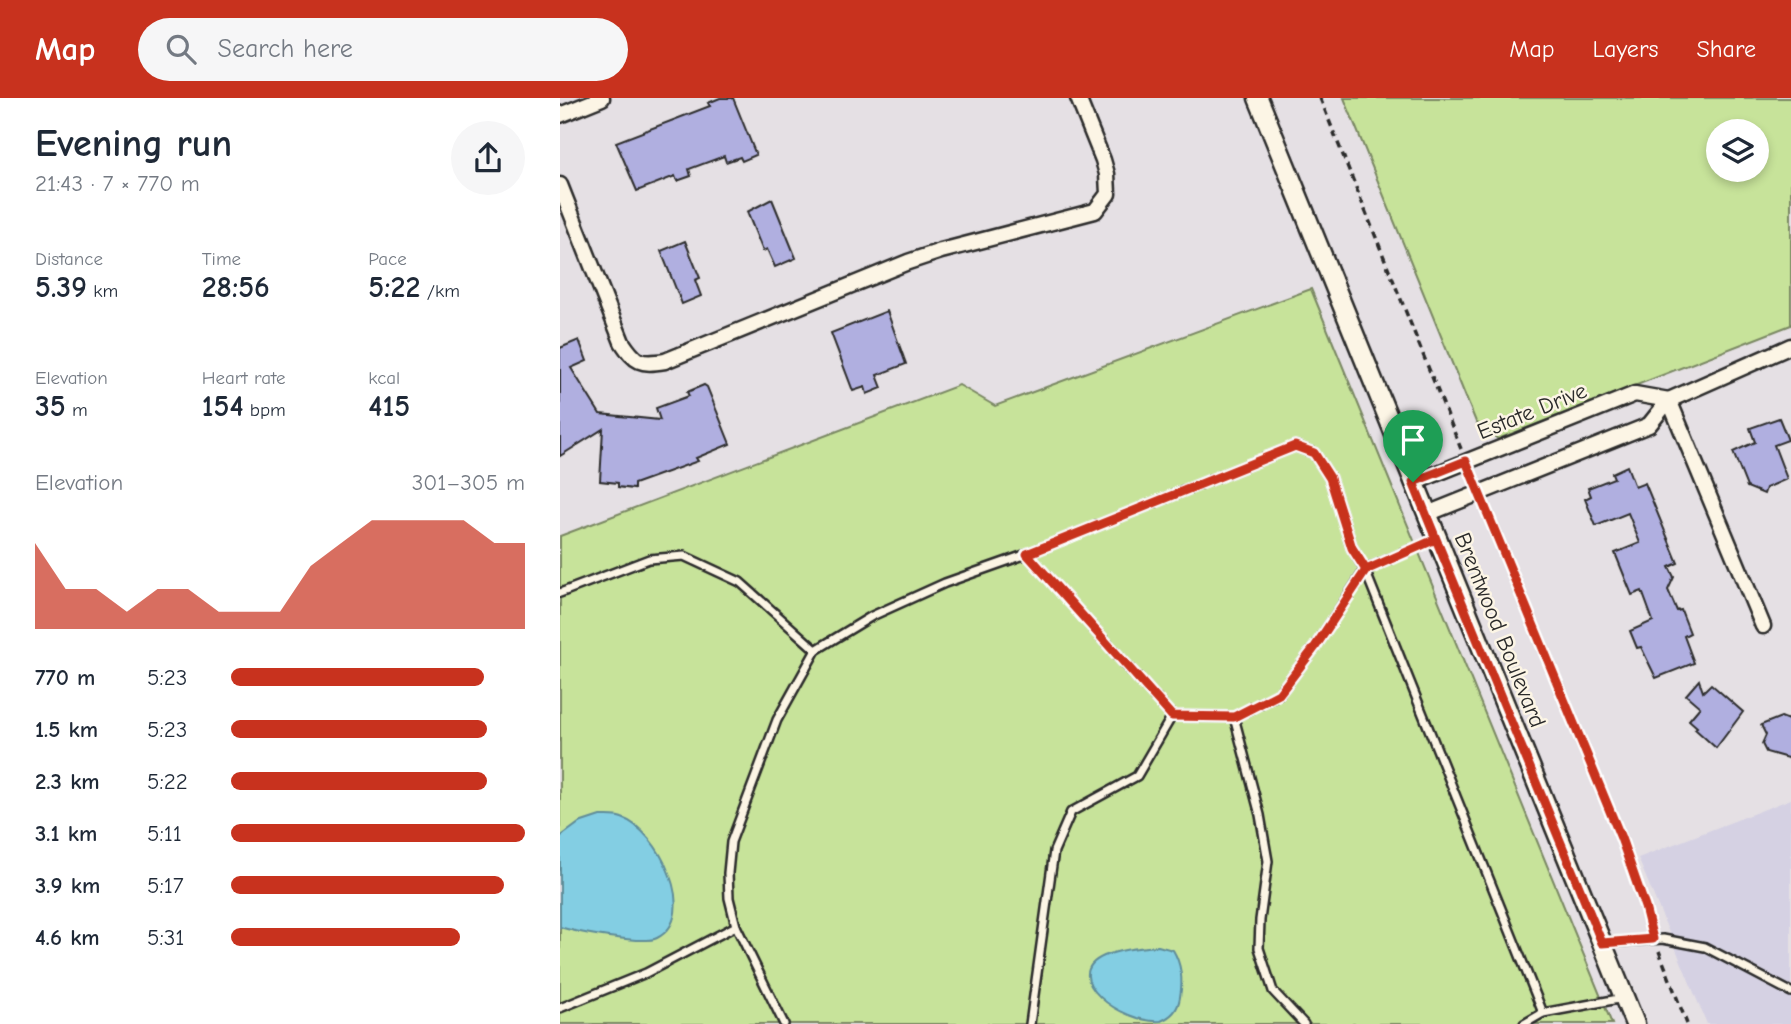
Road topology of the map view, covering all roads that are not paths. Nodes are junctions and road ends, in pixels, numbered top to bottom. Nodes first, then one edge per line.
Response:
1 (602, 98) edge
2 (1078, 98) edge
3 (1258, 98) edge
4 (560, 115) edge
5 (560, 185) edge
6 (1791, 346) edge
7 (1669, 400) junction
8 (1413, 482) junction
9 (1427, 514) junction
10 (1436, 539) junction
11 (1027, 554) junction
12 (1366, 570) junction
13 (560, 593) edge
14 (1763, 626) dead end
15 (816, 650) junction
16 (1172, 716) junction
17 (1234, 717) junction
18 (736, 926) junction
19 (1602, 943) junction
20 (1791, 992) edge
21 (1624, 998) junction
22 (560, 1008) edge
23 (1543, 1013) junction
24 (784, 1024) edge
25 (1030, 1024) edge
26 (1304, 1024) edge
27 (1524, 1024) edge
28 (1634, 1024) edge

1 - 4 street
2 - 5 street
3 - 8 street, Brentwood Boulevard
6 - 7 street
7 - 8 street, Estate Drive
7 - 9 street
7 - 14 street
8 - 9 street, Brentwood Boulevard
9 - 10 street, Brentwood Boulevard
10 - 12 lane
10 - 19 street, Brentwood Boulevard
11 - 12 lane
11 - 15 lane
11 - 16 lane
12 - 17 lane
12 - 23 lane
13 - 15 lane
15 - 18 lane
16 - 17 lane
16 - 25 lane
17 - 26 lane
18 - 22 lane
18 - 24 lane
19 - 20 lane
19 - 21 street, Brentwood Boulevard
21 - 23 lane
21 - 28 street, Brentwood Boulevard
23 - 27 lane

